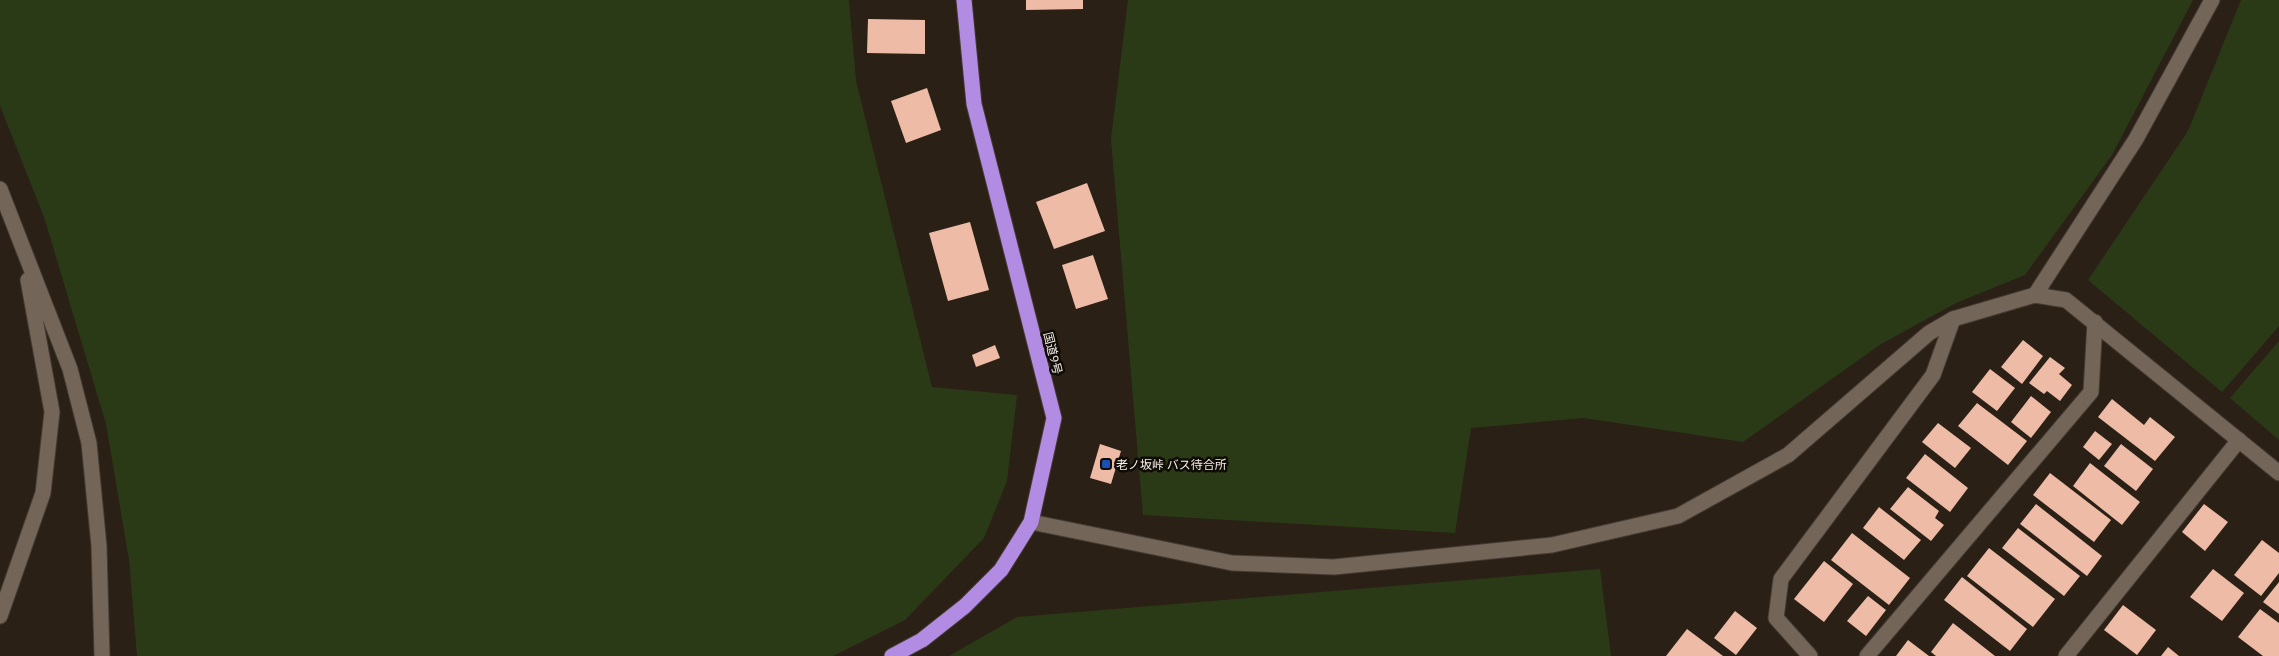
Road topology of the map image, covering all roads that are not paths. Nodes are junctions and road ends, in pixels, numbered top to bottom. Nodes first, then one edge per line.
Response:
1 (964, 0) edge
2 (2212, 0) edge
3 (0, 189) edge
4 (22, 247) junction
5 (2035, 295) junction
6 (1953, 319) junction
7 (2095, 322) junction
8 (2239, 440) junction
9 (2279, 473) edge
10 (1031, 522) junction
11 (0, 616) edge
12 (102, 656) edge
13 (892, 656) edge
14 (1810, 656) edge
15 (1867, 656) edge
16 (2066, 656) edge

1 - 10 highway, 国道9号
2 - 5 street
3 - 4 street
4 - 11 street
4 - 12 street
5 - 6 street
5 - 7 street
6 - 10 street
6 - 14 street
7 - 8 street
7 - 15 street
8 - 9 street
8 - 16 street
10 - 13 highway, 国道9号

